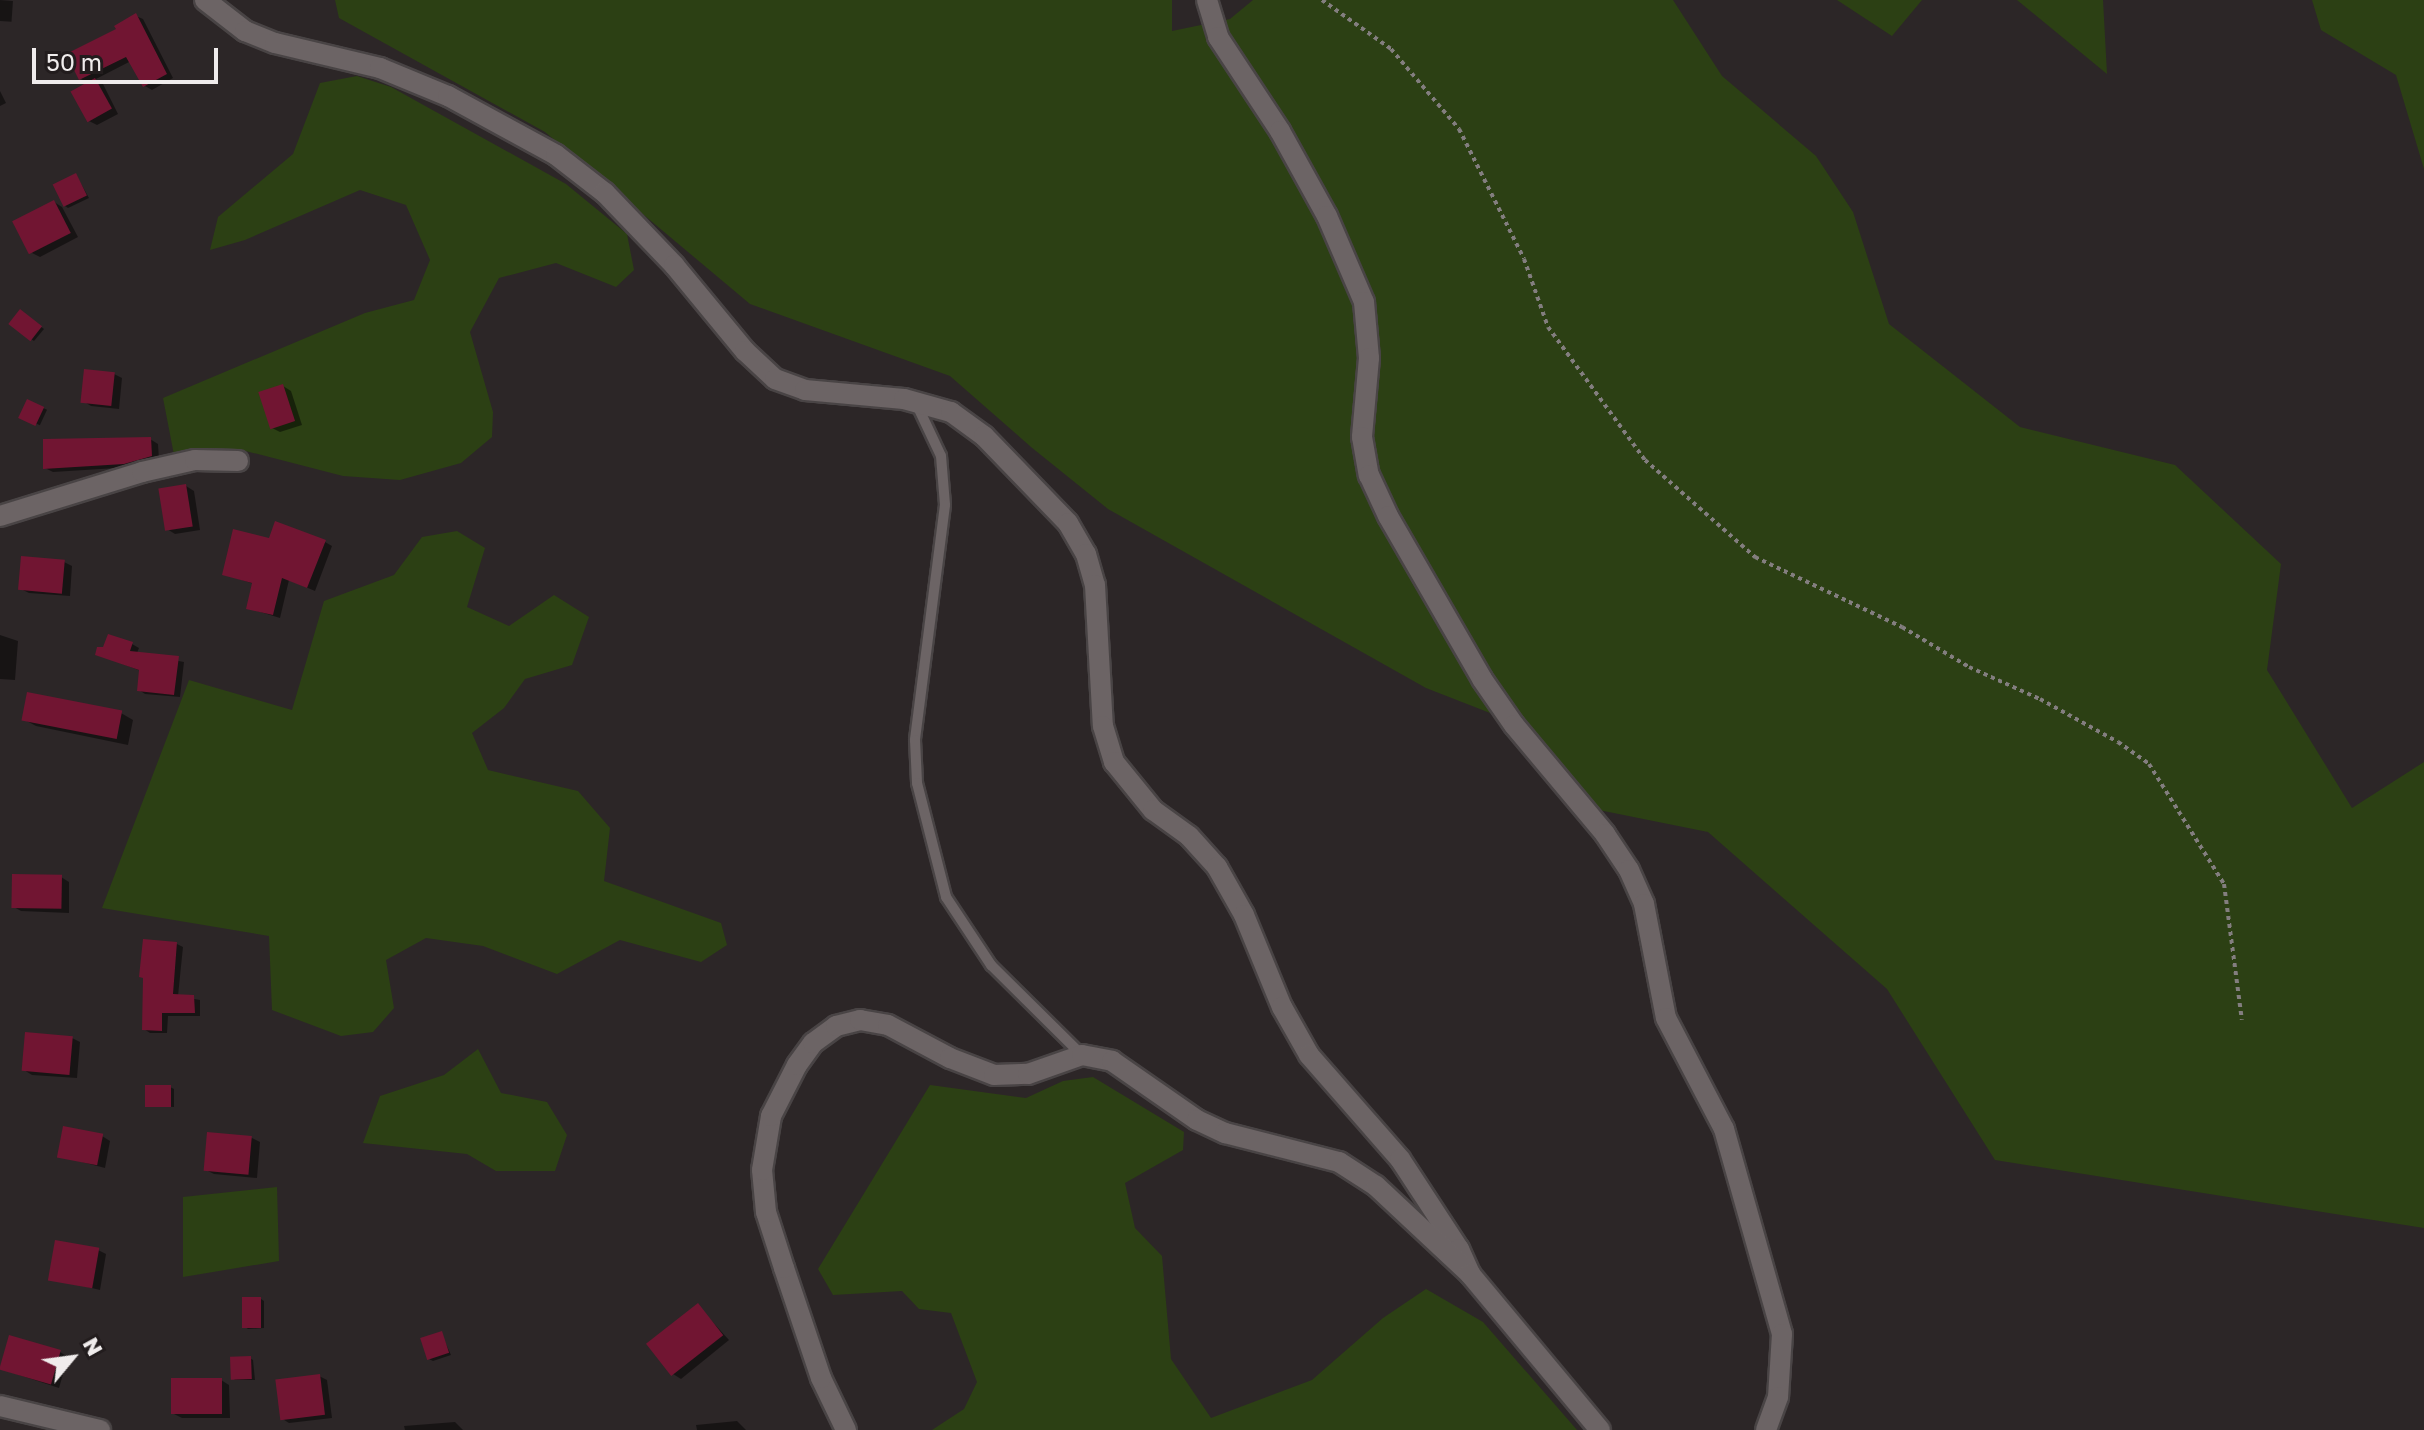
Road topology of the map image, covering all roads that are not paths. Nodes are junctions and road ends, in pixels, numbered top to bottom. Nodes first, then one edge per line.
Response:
1 (205, 0) edge
2 (1207, 0) edge
3 (917, 403) junction
4 (238, 461) dead end
5 (0, 516) edge
6 (1082, 1055) junction
7 (1470, 1274) junction
8 (0, 1406) edge
9 (100, 1430) edge
10 (846, 1430) edge
11 (1600, 1430) edge
12 (1766, 1430) edge

1 - 3 street
2 - 12 street
3 - 6 lane
3 - 7 street
4 - 5 street
6 - 7 street
6 - 10 street
7 - 11 street
8 - 9 street

